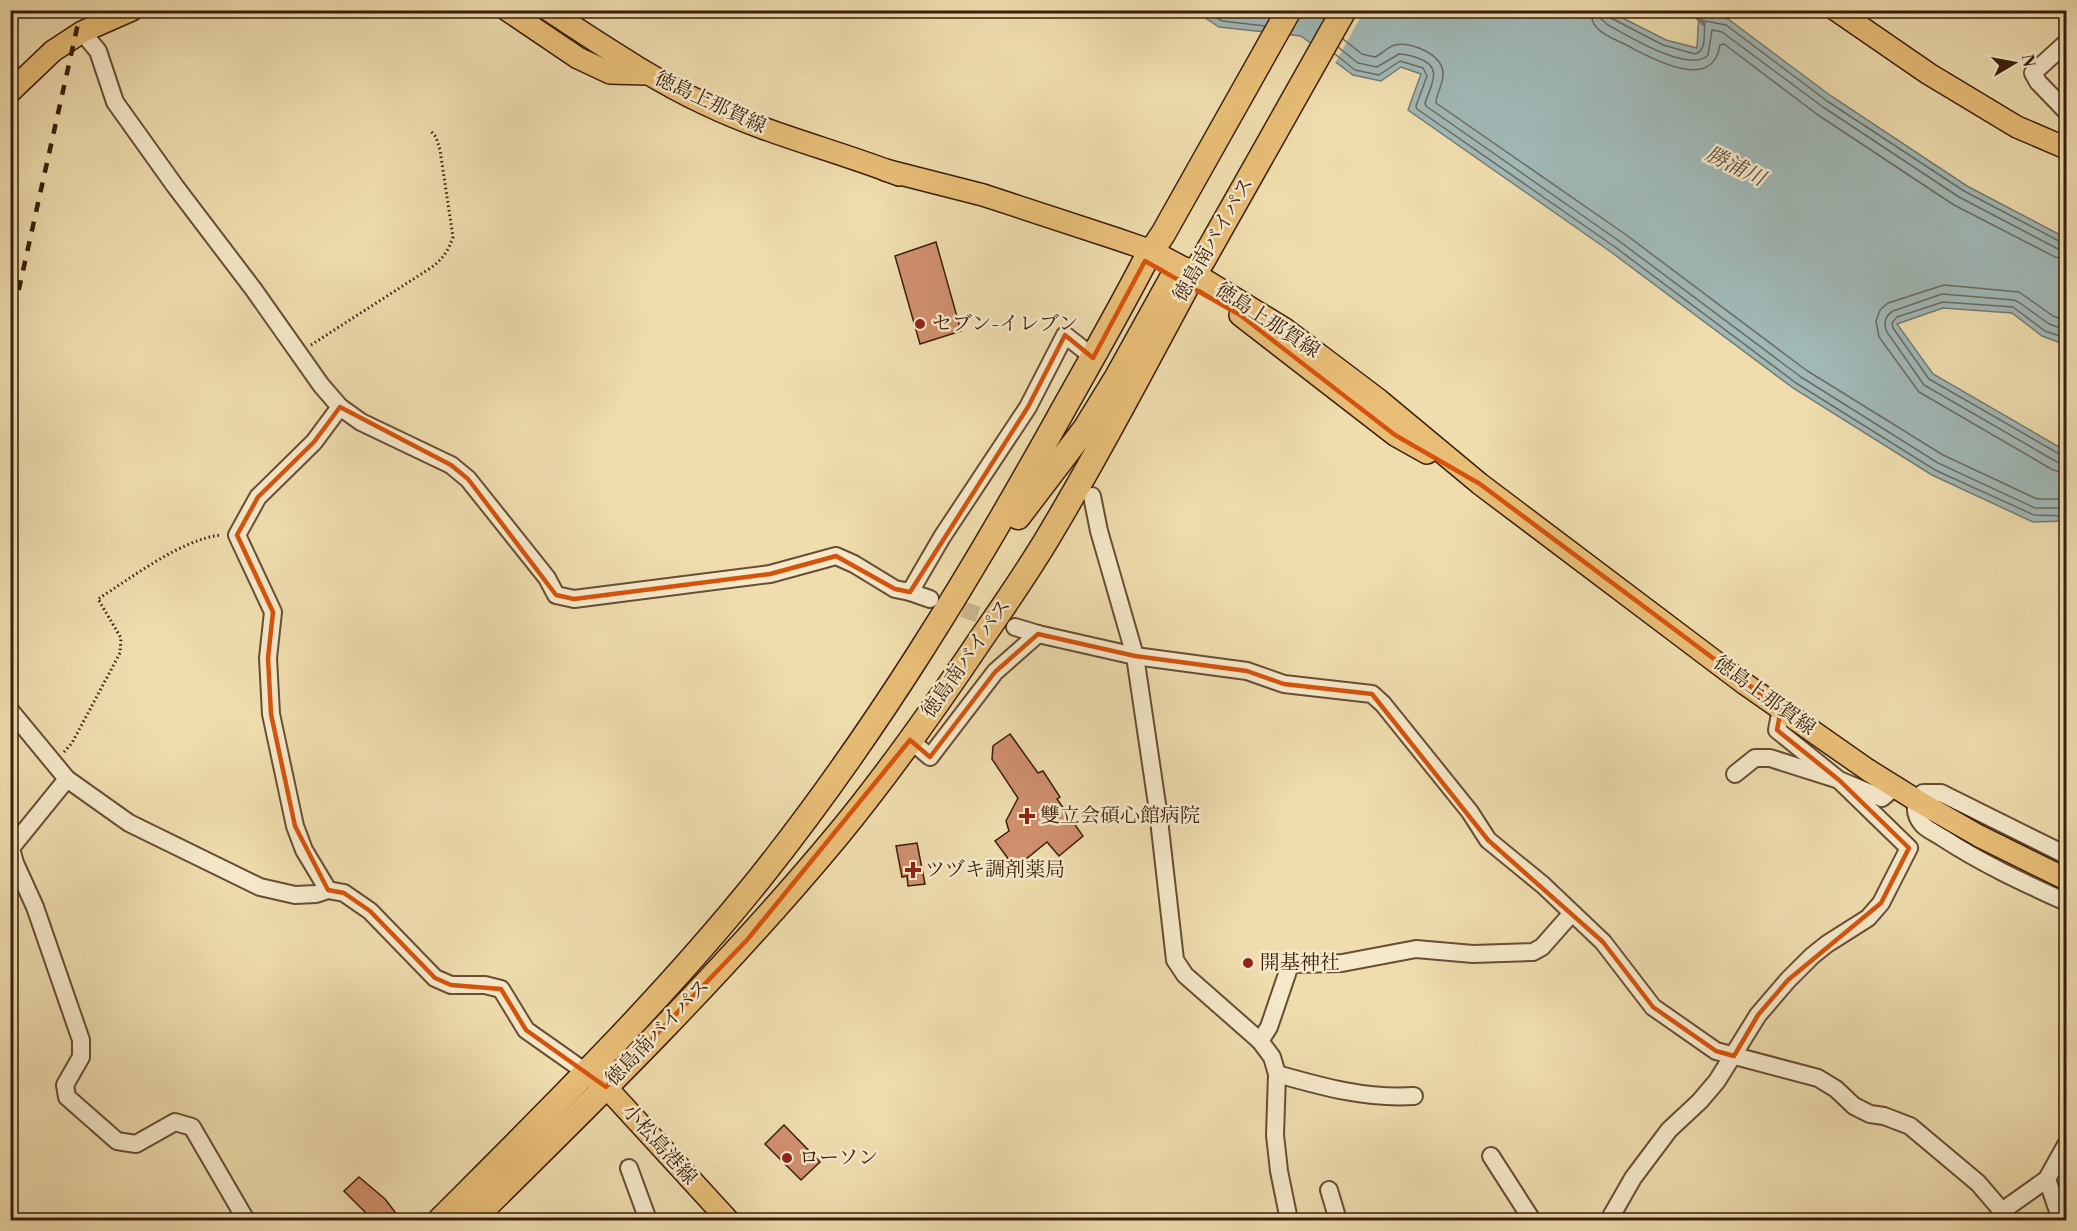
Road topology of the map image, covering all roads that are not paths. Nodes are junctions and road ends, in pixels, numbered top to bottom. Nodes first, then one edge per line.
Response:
1 (132, 10) edge
2 (507, 10) edge
3 (548, 10) edge
4 (1289, 10) edge
5 (1344, 10) edge
6 (1836, 10) edge
7 (82, 32) junction
8 (2067, 43) edge
9 (647, 74) junction
10 (10, 92) edge
11 (2067, 111) edge
12 (2067, 147) edge
13 (1153, 249) junction
14 (1189, 273) junction
15 (1093, 357) junction
16 (340, 407) junction
17 (1092, 496) dead end
18 (976, 563) junction
19 (910, 592) junction
20 (930, 599) tunnel mouth
21 (1015, 627) tunnel mouth
22 (1038, 634) junction
23 (1135, 656) junction
24 (1781, 709) junction
25 (10, 710) edge
26 (910, 740) junction
27 (1735, 774) dead end
28 (67, 779) junction
29 (1839, 780) junction
30 (1895, 787) junction
31 (1916, 800) junction
32 (2067, 855) edge
33 (2067, 879) edge
34 (328, 890) junction
35 (2067, 902) edge
36 (1572, 913) junction
37 (1260, 1041) junction
38 (1734, 1056) junction
39 (587, 1073) junction
40 (1277, 1074) junction
41 (606, 1087) junction
42 (1414, 1096) dead end
43 (2067, 1145) edge
44 (1491, 1156) dead end
45 (629, 1168) dead end
46 (2047, 1179) junction
47 (1329, 1190) dead end
48 (1997, 1216) edge
49 (246, 1221) edge
50 (440, 1221) edge
51 (472, 1221) edge
52 (648, 1221) edge
53 (728, 1221) edge
54 (1289, 1221) edge
55 (1338, 1221) edge
56 (1532, 1221) edge
57 (1609, 1221) edge
58 (2061, 1221) edge

1 - 7 main road
2 - 9 main road
3 - 9 main road, 徳島上那賀線
4 - 13 highway, 徳島南バイパス
5 - 14 highway, 徳島南バイパス
6 - 12 main road
7 - 10 main road
7 - 16 street
8 - 11 street
9 - 13 main road, 徳島上那賀線
13 - 14 main road, 徳島上那賀線
13 - 15 highway, 徳島南バイパス
14 - 18 highway
14 - 24 main road, 徳島上那賀線
14 - 26 highway, 徳島南バイパス
15 - 18 highway, 徳島南バイパス
15 - 19 street
16 - 19 street
16 - 34 street
17 - 23 street
18 - 39 highway, 徳島南バイパス
19 - 20 street
21 - 22 street
22 - 23 street
22 - 26 street
23 - 36 street
23 - 37 street
24 - 29 street
24 - 30 main road, 徳島上那賀線
25 - 28 street
26 - 41 highway, 徳島南バイパス
27 - 29 street
28 - 34 street
28 - 49 street
29 - 30 street
29 - 38 street
30 - 31 main road, 徳島上那賀線
31 - 32 street
31 - 33 main road, 徳島上那賀線
31 - 35 street
34 - 39 street
36 - 37 street
36 - 38 street
37 - 40 street
38 - 48 street
38 - 57 street
39 - 41 main road, 小松島港線
39 - 50 highway, 徳島南バイパス
40 - 42 street
40 - 54 street
41 - 51 highway, 徳島南バイパス
41 - 53 main road, 小松島港線
43 - 46 street
44 - 56 street
45 - 52 street
46 - 48 street
46 - 58 street
47 - 55 street

